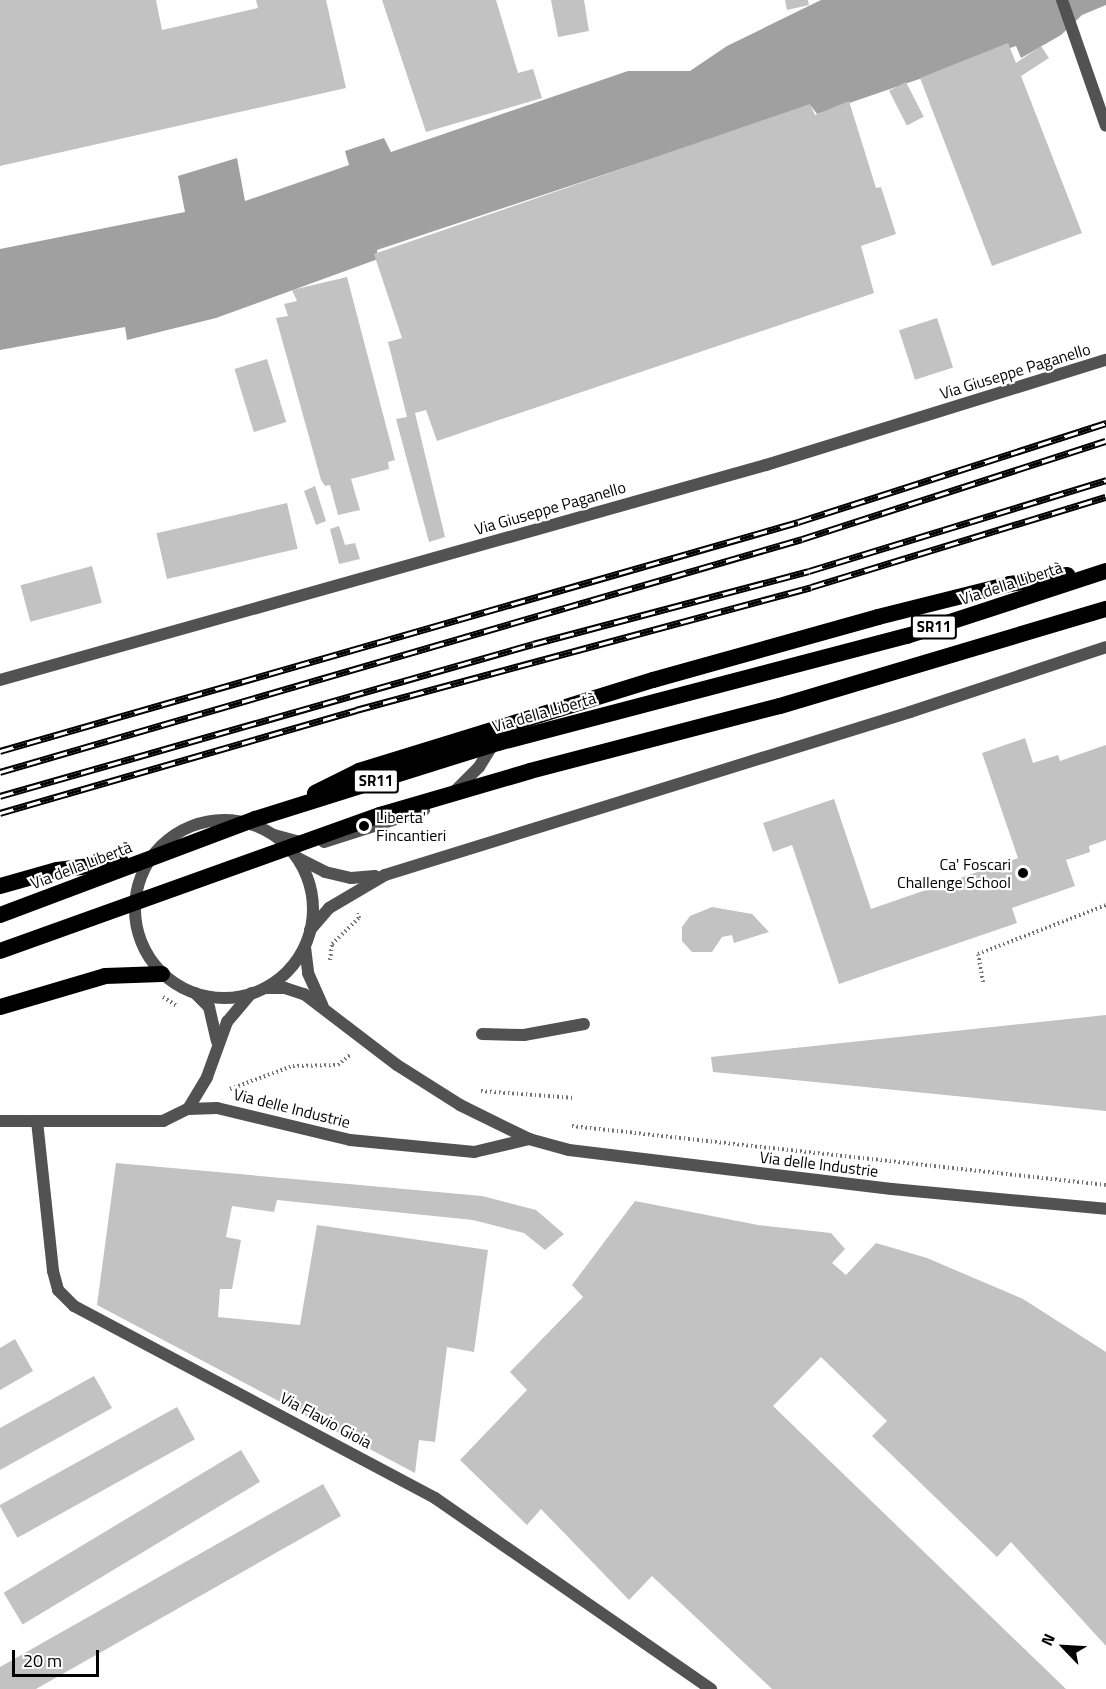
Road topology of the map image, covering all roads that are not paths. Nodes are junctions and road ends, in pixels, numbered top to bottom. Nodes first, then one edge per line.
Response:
1 (1062, 0) edge
2 (1106, 126) edge
3 (1106, 360) edge
4 (1106, 569) edge
5 (1106, 609) edge
6 (1106, 647) edge
7 (0, 680) edge
8 (505, 724) junction
9 (252, 824) junction
10 (274, 834) junction
11 (159, 848) junction
12 (297, 858) junction
13 (386, 875) junction
14 (0, 886) edge
15 (0, 915) edge
16 (310, 930) junction
17 (304, 947) junction
18 (0, 951) edge
19 (162, 974) junction
20 (265, 988) junction
21 (195, 993) junction
22 (251, 993) junction
23 (0, 1006) edge
24 (326, 1009) junction
25 (584, 1024) dead end
26 (482, 1035) dead end
27 (218, 1042) junction
28 (188, 1109) junction
29 (0, 1121) edge
30 (37, 1121) junction
31 (529, 1139) junction
32 (1106, 1209) edge
33 (711, 1689) edge

1 - 2 street
3 - 7 street, Via Giuseppe Paganello
4 - 8 highway
4 - 15 highway, Via della Libertà / SR11
5 - 18 highway, SR11
6 - 13 street
8 - 9 highway
8 - 10 street
9 - 10 street
9 - 11 street
10 - 12 street
11 - 14 highway
11 - 19 street
12 - 13 street
12 - 16 street
13 - 16 street
16 - 17 street
17 - 20 street
17 - 24 street, Via delle Industrie
19 - 21 street
19 - 23 highway
20 - 22 street
20 - 24 street, Via delle Industrie
21 - 22 street
21 - 27 street
22 - 27 street
24 - 31 street, Via delle Industrie
25 - 26 street
27 - 28 street
28 - 30 street, Via delle Industrie
28 - 31 street, Via delle Industrie
29 - 30 street, Via delle Industrie
30 - 33 street, Via Flavio Gioia
31 - 32 street, Via delle Industrie

